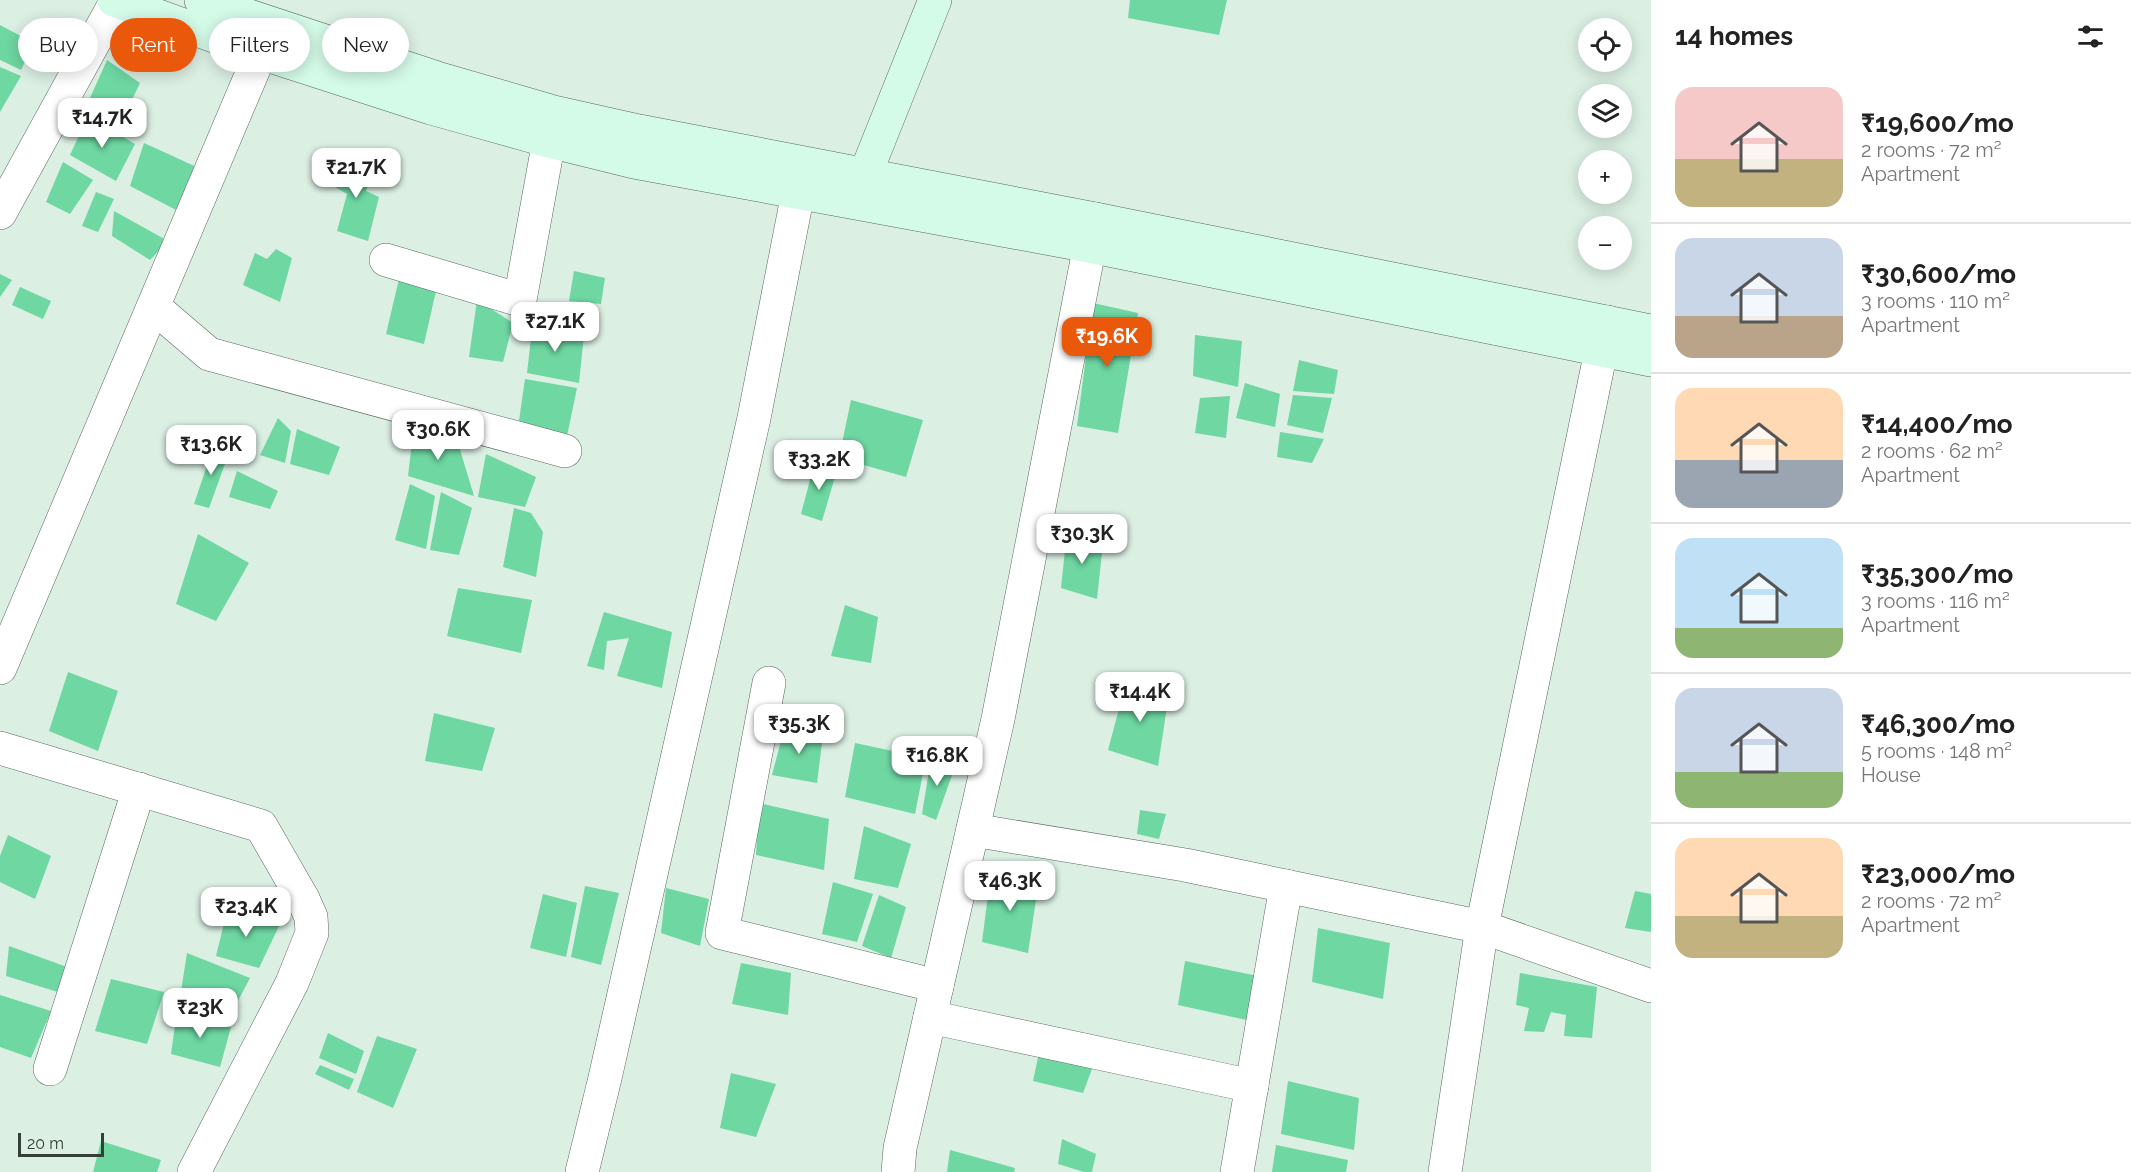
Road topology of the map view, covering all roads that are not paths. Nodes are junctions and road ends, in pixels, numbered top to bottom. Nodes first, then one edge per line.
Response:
1 (116, 0) edge
2 (201, 0) edge
3 (935, 0) edge
4 (232, 18) edge
5 (209, 23) edge
6 (310, 56) edge
7 (253, 72) edge
8 (552, 126) junction
9 (862, 189) junction
10 (798, 193) junction
11 (0, 213) edge
12 (1092, 233) junction
13 (386, 260) dead end
14 (154, 307) junction
15 (1651, 331) edge
16 (1604, 336) junction
17 (1651, 360) edge
18 (565, 451) dead end
19 (0, 668) edge
20 (769, 683) dead end
21 (0, 748) edge
22 (139, 789) junction
23 (973, 831) junction
24 (1286, 886) junction
25 (1482, 927) junction
26 (1651, 986) edge
27 (934, 1002) junction
28 (50, 1069) dead end
29 (1252, 1086) junction
30 (194, 1172) edge
31 (582, 1172) edge
32 (898, 1172) edge
33 (1238, 1172) edge
34 (1445, 1172) edge

1 - 5 main road
1 - 11 street
2 - 4 main road
3 - 9 main road
6 - 8 main road
7 - 14 street
8 - 9 main road
8 - 10 main road
8 - 13 street
9 - 10 main road
9 - 12 main road
10 - 31 street
12 - 16 main road
12 - 23 street
14 - 18 street
14 - 19 street
15 - 16 main road
16 - 17 main road
16 - 25 street
20 - 27 street
21 - 22 street
22 - 28 street
22 - 30 street
23 - 24 street
23 - 27 street
24 - 25 street
24 - 29 street
25 - 26 street
25 - 34 street
27 - 29 street
27 - 32 street
29 - 33 street

